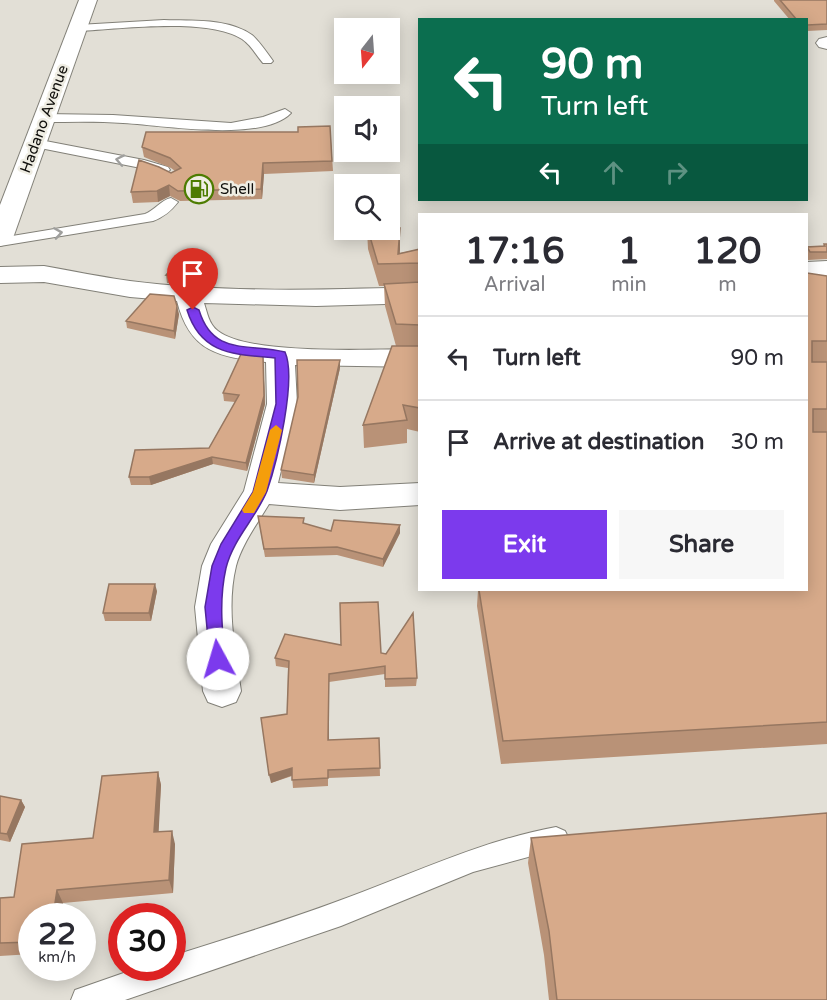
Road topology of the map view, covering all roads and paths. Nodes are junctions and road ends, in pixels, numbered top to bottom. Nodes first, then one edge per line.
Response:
1 (88, 0) edge
2 (78, 28) junction
3 (267, 61) dead end
4 (285, 112) dead end
5 (44, 118) junction
6 (35, 143) junction
7 (174, 178) edge
8 (171, 202) dead end
9 (0, 240) edge
10 (827, 269) edge
11 (808, 270) edge
12 (0, 275) edge
13 (188, 294) junction
14 (418, 295) edge
15 (280, 355) junction
16 (418, 358) edge
17 (260, 492) junction
18 (418, 494) edge
19 (222, 691) dead end
20 (575, 837) edge
21 (85, 1000) edge

1 - 2 street, Hadano Avenue
2 - 3 lane
2 - 5 street, Hadano Avenue
4 - 5 lane
5 - 6 street, Hadano Avenue
7 -> 6 lane
6 - 9 street, Hadano Avenue
9 -> 8 lane
10 - 11 street
12 - 13 street
13 - 14 street
13 - 15 street
15 - 16 street
15 - 17 street
17 - 18 street
17 - 19 street
20 - 21 lane

